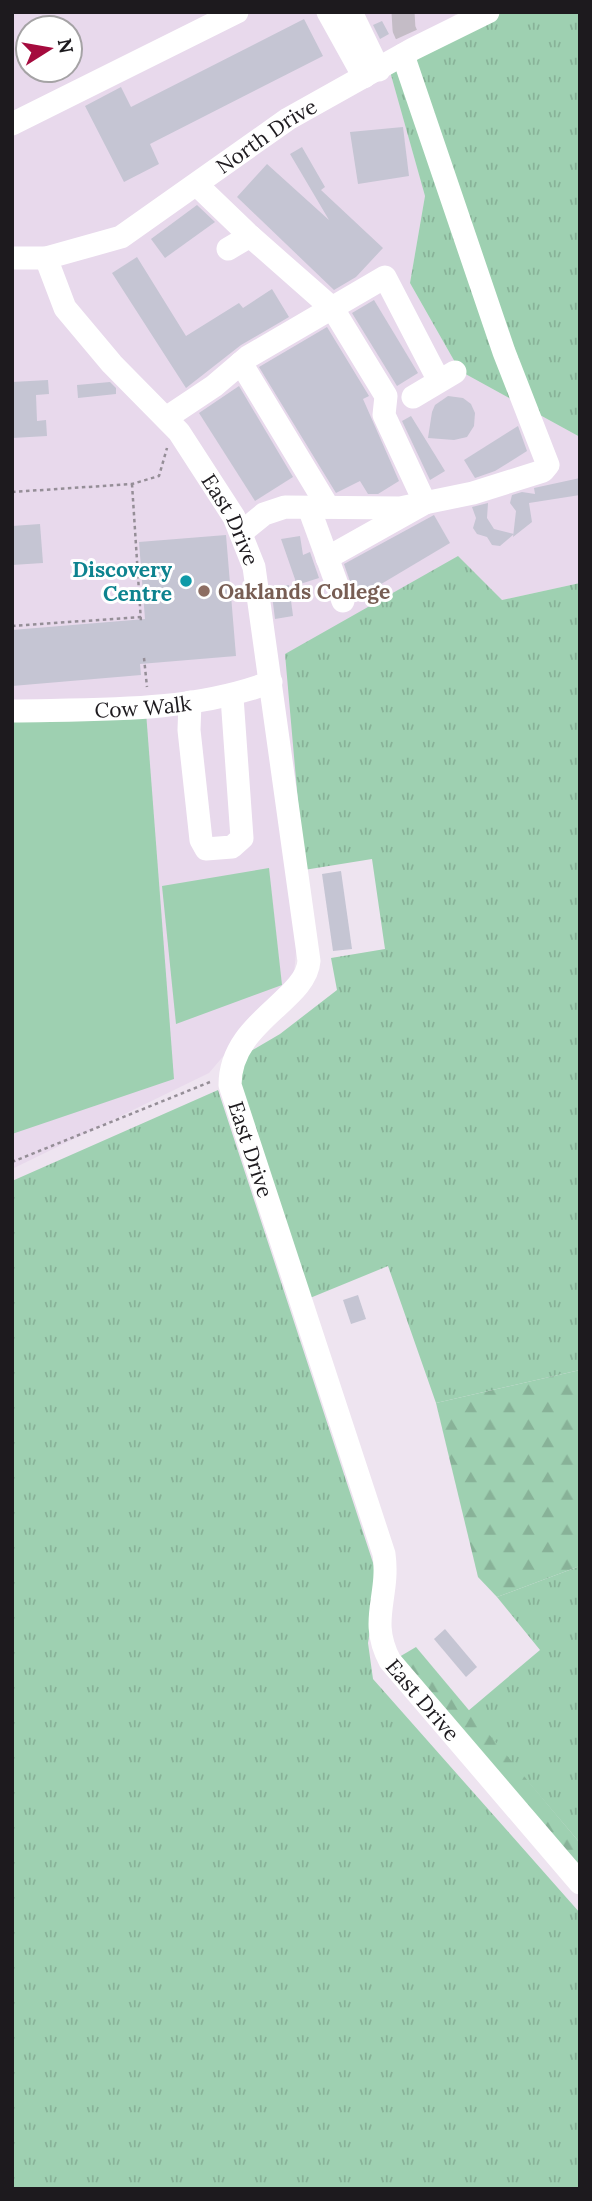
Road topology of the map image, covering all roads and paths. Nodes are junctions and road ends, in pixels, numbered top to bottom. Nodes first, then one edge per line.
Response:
1 (237, 12) edge
2 (328, 12) edge
3 (351, 12) edge
4 (488, 12) edge
5 (403, 55) junction
6 (372, 73) junction
7 (12, 124) edge
8 (197, 185) junction
9 (250, 236) junction
10 (228, 249) dead end
11 (12, 258) edge
12 (46, 258) junction
13 (333, 309) junction
14 (241, 363) junction
15 (413, 397) dead end
16 (172, 425) junction
17 (132, 484) junction
18 (12, 492) edge
19 (425, 503) junction
20 (318, 507) junction
21 (242, 532) junction
22 (327, 558) junction
23 (343, 601) dead end
24 (141, 617) junction
25 (141, 622) dead end
26 (12, 626) edge
27 (144, 658) dead end
28 (271, 682) junction
29 (232, 697) junction
30 (190, 702) junction
31 (149, 708) junction
32 (12, 711) edge
33 (203, 1084) dead end
34 (12, 1162) edge
35 (580, 1883) edge

1 - 7 lane
2 - 6 lane
3 - 6 lane
4 - 5 lane, North Drive
5 - 6 lane, North Drive
5 - 19 lane
6 - 8 lane, North Drive
8 - 9 lane
8 - 12 lane, North Drive
9 - 10 lane
9 - 13 lane
11 - 12 lane, North Drive
12 - 16 lane, East Drive
13 - 14 lane
13 - 15 lane
13 - 19 lane
14 - 16 lane
14 - 20 lane
16 - 17 path
16 - 21 lane, East Drive
17 - 18 path
17 - 24 path
19 - 20 lane
19 - 22 lane
20 - 21 lane
20 - 22 lane
21 - 28 lane, East Drive
22 - 23 lane
24 - 25 path
24 - 26 path
27 - 31 path
28 - 29 lane, Cow Walk
28 - 35 lane, East Drive
29 - 30 lane, Cow Walk
29 - 30 lane
30 - 31 lane, Cow Walk
31 - 32 lane, Cow Walk
33 - 34 path

